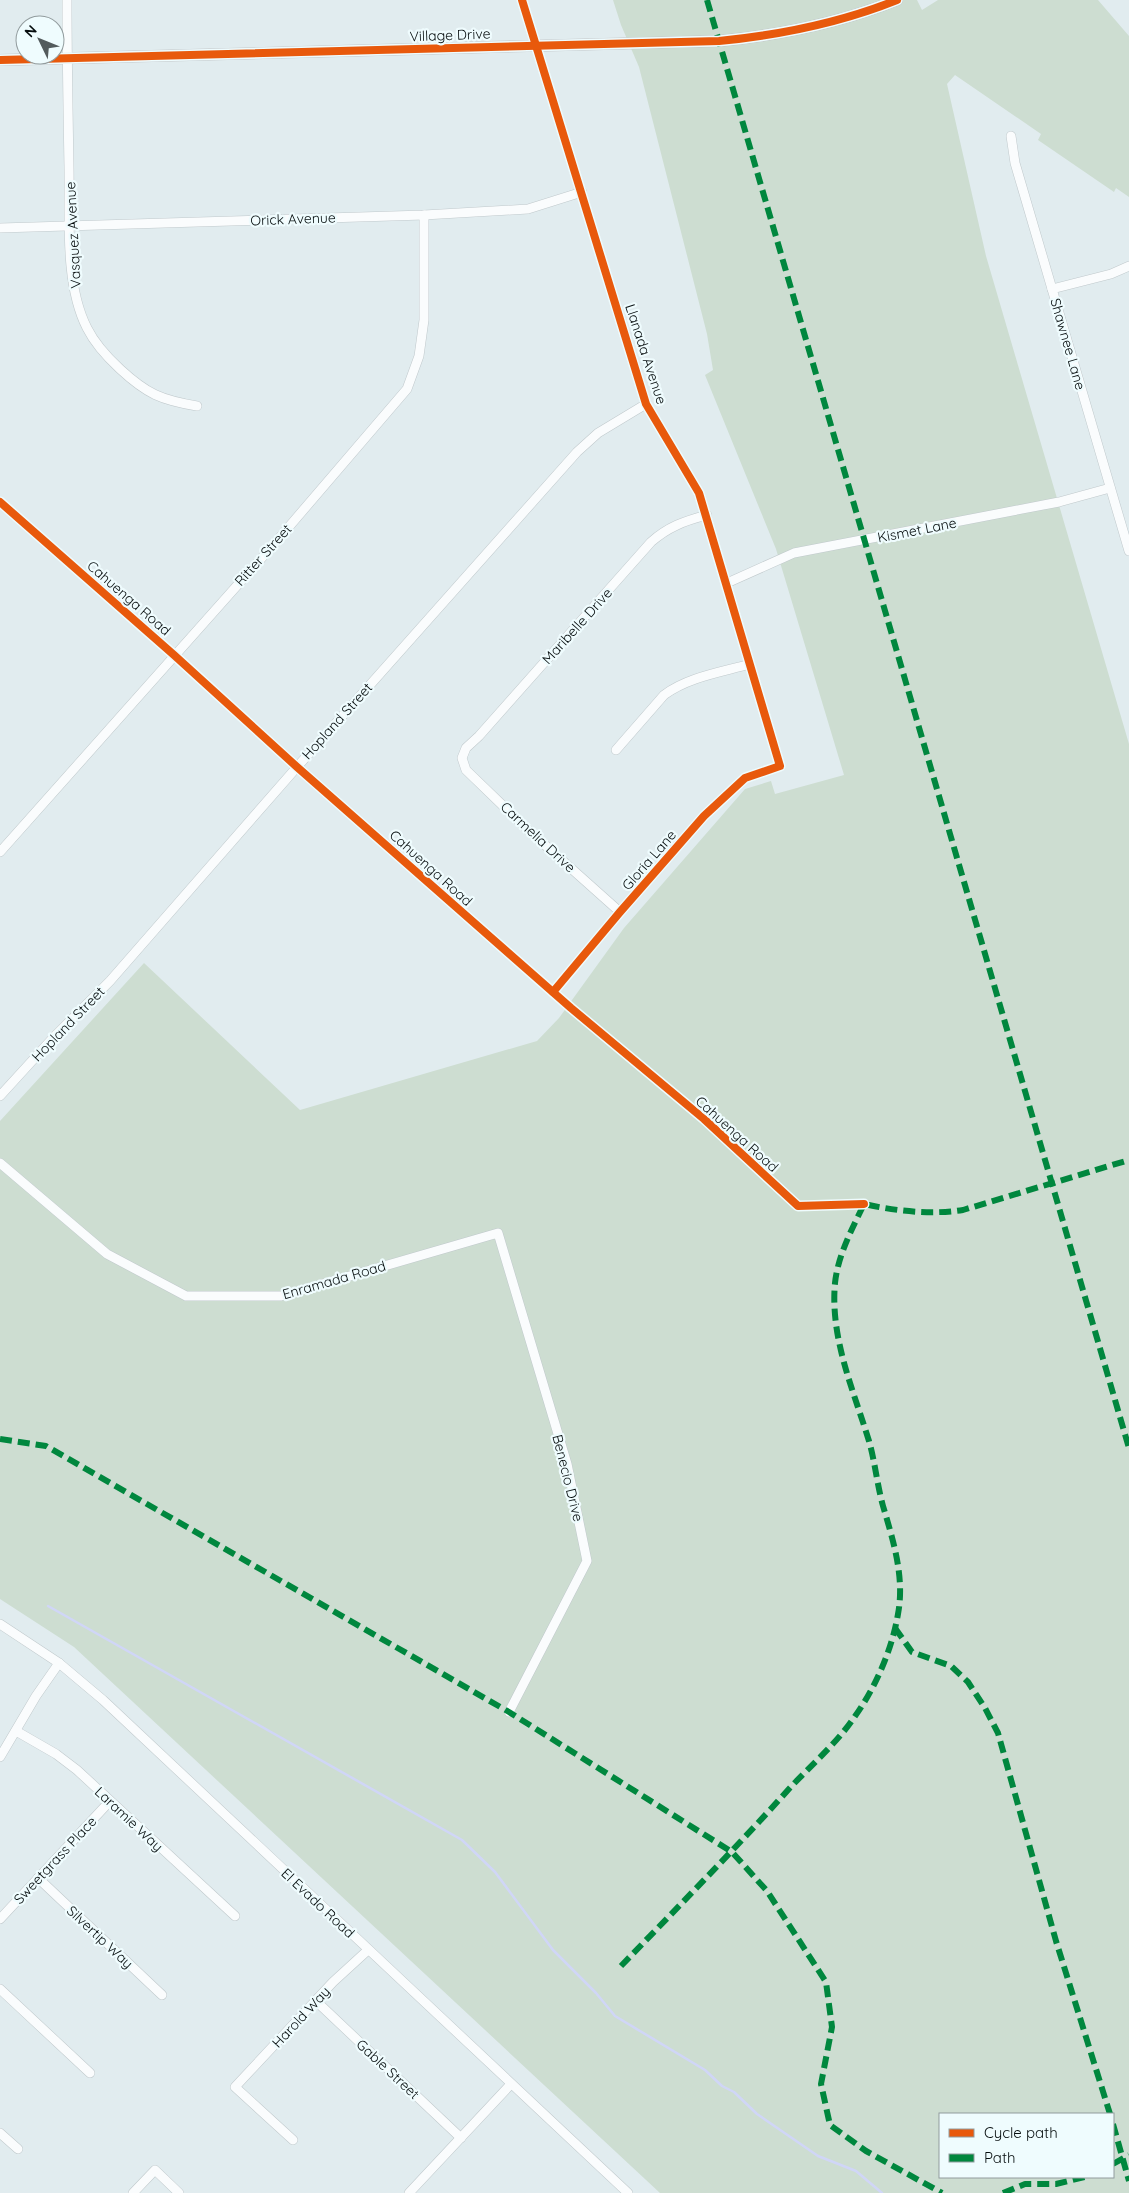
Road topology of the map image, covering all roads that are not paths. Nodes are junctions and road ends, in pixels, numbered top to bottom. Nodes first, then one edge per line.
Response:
1 (67, 0) edge
2 (522, 0) edge
3 (897, 0) edge
4 (536, 46) junction
5 (67, 59) junction
6 (0, 60) edge
7 (1011, 136) dead end
8 (582, 192) junction
9 (424, 214) junction
10 (70, 226) junction
11 (0, 228) edge
12 (1129, 266) edge
13 (1052, 289) junction
14 (646, 404) junction
15 (196, 406) dead end
16 (1110, 488) junction
17 (0, 502) edge
18 (707, 515) junction
19 (1129, 551) edge
20 (727, 583) junction
21 (174, 655) junction
22 (750, 664) junction
23 (616, 750) dead end
24 (462, 758) joint
25 (780, 766) joint
26 (297, 767) junction
27 (0, 852) edge
28 (620, 912) junction
29 (553, 992) junction
30 (0, 1096) edge
31 (0, 1163) edge
32 (864, 1204) dead end
33 (498, 1233) joint
34 (0, 1624) edge
35 (59, 1663) junction
36 (509, 1712) dead end
37 (16, 1731) junction
38 (0, 1757) edge
39 (110, 1802) junction
40 (38, 1878) junction
41 (235, 1916) dead end
42 (0, 1920) edge
43 (368, 1950) junction
44 (0, 1989) edge
45 (162, 1995) dead end
46 (316, 2001) junction
47 (90, 2073) dead end
48 (511, 2084) junction
49 (0, 2133) edge
50 (461, 2138) junction
51 (292, 2140) dead end
52 (18, 2150) dead end
53 (133, 2193) edge
54 (179, 2193) edge
55 (409, 2193) edge
56 (628, 2193) edge

1 - 5 street, Vasquez Avenue
2 - 4 street, Llanada Avenue
3 - 4 main road, Village Drive
4 - 5 main road, Village Drive
4 - 8 street, Llanada Avenue
5 - 6 main road, Village Drive
5 - 10 street, Vasquez Avenue
7 - 13 street, Shawnee Lane
8 - 9 street, Orick Avenue
8 - 14 street, Llanada Avenue
9 - 10 street, Orick Avenue
9 - 21 street, Ritter Street
10 - 11 street, Orick Avenue
10 - 15 street, Vasquez Avenue
12 - 13 street
13 - 16 street, Shawnee Lane
14 - 18 street, Llanada Avenue
14 - 26 street, Hopland Street
16 - 19 street, Shawnee Lane
16 - 20 street, Kismet Lane
17 - 21 street, Cahuenga Road
18 - 20 street, Llanada Avenue
18 - 24 street, Maribelle Drive
20 - 22 street, Llanada Avenue
21 - 26 street, Cahuenga Road
21 - 27 street, Ritter Street
22 - 23 street
22 - 25 street, Llanada Avenue
24 - 28 street, Carmelia Drive
25 - 28 street, Gloria Lane
26 - 29 street, Cahuenga Road
26 - 30 street, Hopland Street
28 - 29 street, Gloria Lane
29 - 32 street, Cahuenga Road
31 - 33 street, Enramada Road
33 - 36 street, Benecio Drive
34 - 35 street, El Evado Road
35 - 37 street
35 - 43 street, El Evado Road
37 - 38 street
37 - 39 street, Laramie Way
39 - 40 street, Sweetgrass Place
39 - 41 street, Laramie Way
40 - 42 street, Sweetgrass Place
40 - 45 street, Silvertip Way
43 - 46 street, Harold Way
43 - 48 street, El Evado Road
44 - 47 street
46 - 50 street, Gable Street
46 - 51 street, Harold Way
48 - 50 street
48 - 56 street, El Evado Road
49 - 52 street
50 - 55 street
53 - 54 street

